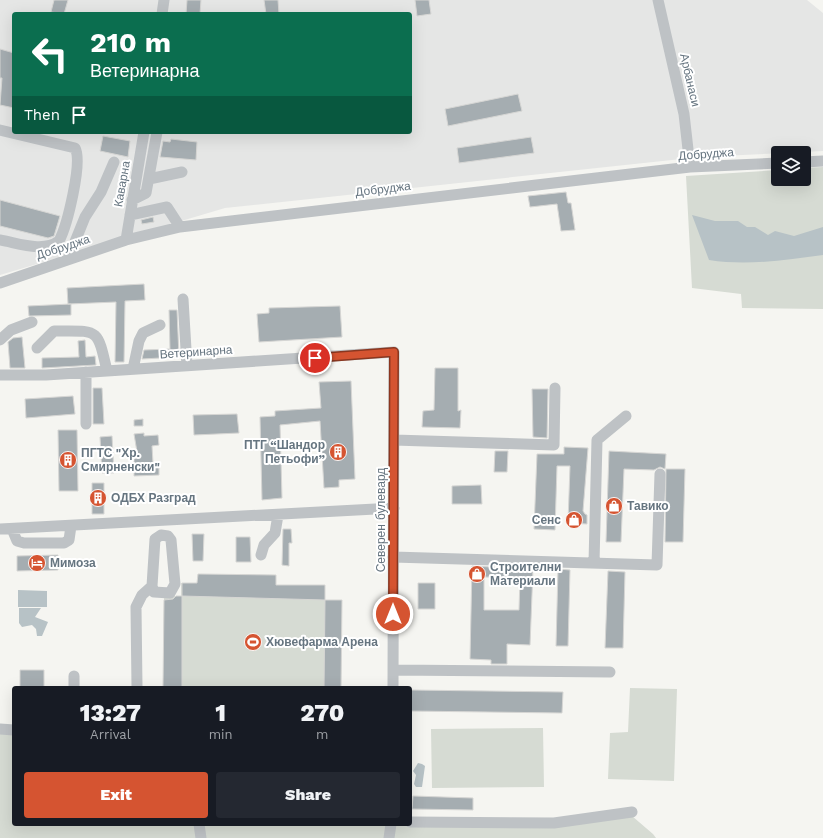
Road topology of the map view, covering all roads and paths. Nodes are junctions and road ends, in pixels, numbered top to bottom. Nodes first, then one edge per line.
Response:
1 (164, 0) edge
2 (658, 0) edge
3 (162, 12) edge
4 (0, 130) edge
5 (12, 133) edge
6 (17, 134) edge
7 (144, 134) edge
8 (157, 134) edge
9 (823, 161) edge
10 (114, 162) dead end
11 (811, 162) edge
12 (771, 163) edge
13 (690, 167) junction
14 (182, 172) dead end
15 (149, 179) junction
16 (132, 200) junction
17 (130, 215) junction
18 (180, 227) junction
19 (0, 240) edge
20 (126, 240) junction
21 (68, 259) junction
22 (0, 276) edge
23 (13, 277) junction
24 (0, 283) edge
25 (184, 300) dead end
26 (32, 322) dead end
27 (160, 325) dead end
28 (0, 340) edge
29 (36, 348) dead end
30 (394, 352) joint
31 (187, 366) junction
32 (133, 369) junction
33 (107, 371) junction
34 (86, 372) junction
35 (0, 374) edge
36 (554, 388) dead end
37 (626, 416) dead end
38 (86, 424) dead end
39 (394, 440) junction
40 (660, 474) dead end
41 (394, 508) junction
42 (278, 514) junction
43 (159, 521) junction
44 (71, 526) junction
45 (0, 529) edge
46 (12, 529) junction
47 (161, 536) junction
48 (261, 555) dead end
49 (393, 557) junction
50 (594, 563) junction
51 (152, 586) junction
52 (393, 670) junction
53 (610, 672) dead end
54 (74, 676) dead end
55 (74, 686) edge
56 (137, 686) edge
57 (393, 686) edge
58 (0, 729) edge
59 (12, 730) edge
60 (632, 812) dead end
61 (412, 822) edge
62 (199, 826) edge
63 (391, 826) edge
64 (201, 838) edge
65 (390, 838) edge

1 - 3 street
2 - 13 street, Арбанаси
4 - 5 street
6 - 19 street
7 - 16 street, Каварна
8 - 15 street
9 - 11 street
10 - 21 street
12 - 13 street, Добруджа
13 - 18 street, Добруджа
14 - 15 street
15 - 16 street
16 - 17 street, Каварна
17 - 18 street
17 - 20 street, Каварна
18 - 20 street, Добруджа
20 - 21 street, Добруджа
21 - 23 street, Добруджа
22 - 23 street
23 - 24 street, Добруджа
25 - 31 street
26 - 28 street
27 - 32 street
29 - 33 street
30 - 31 street, Ветеринарна
30 - 39 street, Северен булевард
31 - 32 street, Ветеринарна
32 - 33 street, Ветеринарна
33 - 34 street, Ветеринарна
34 - 35 street, Ветеринарна
34 - 38 street
36 - 39 street
37 - 50 street
39 - 41 street, Северен булевард
40 - 50 street
41 - 42 street
41 - 49 street, Северен булевард
42 - 43 street
42 - 48 street
43 - 44 street
43 - 47 street
44 - 46 street
44 - 46 street
45 - 46 street
47 - 51 street
47 - 51 street
49 - 50 street
49 - 52 street, Северен булевард
51 - 56 street
52 - 53 street
52 - 57 street, Северен булевард
54 - 55 street
58 - 59 street
60 - 61 street
62 - 64 street
63 - 65 street

